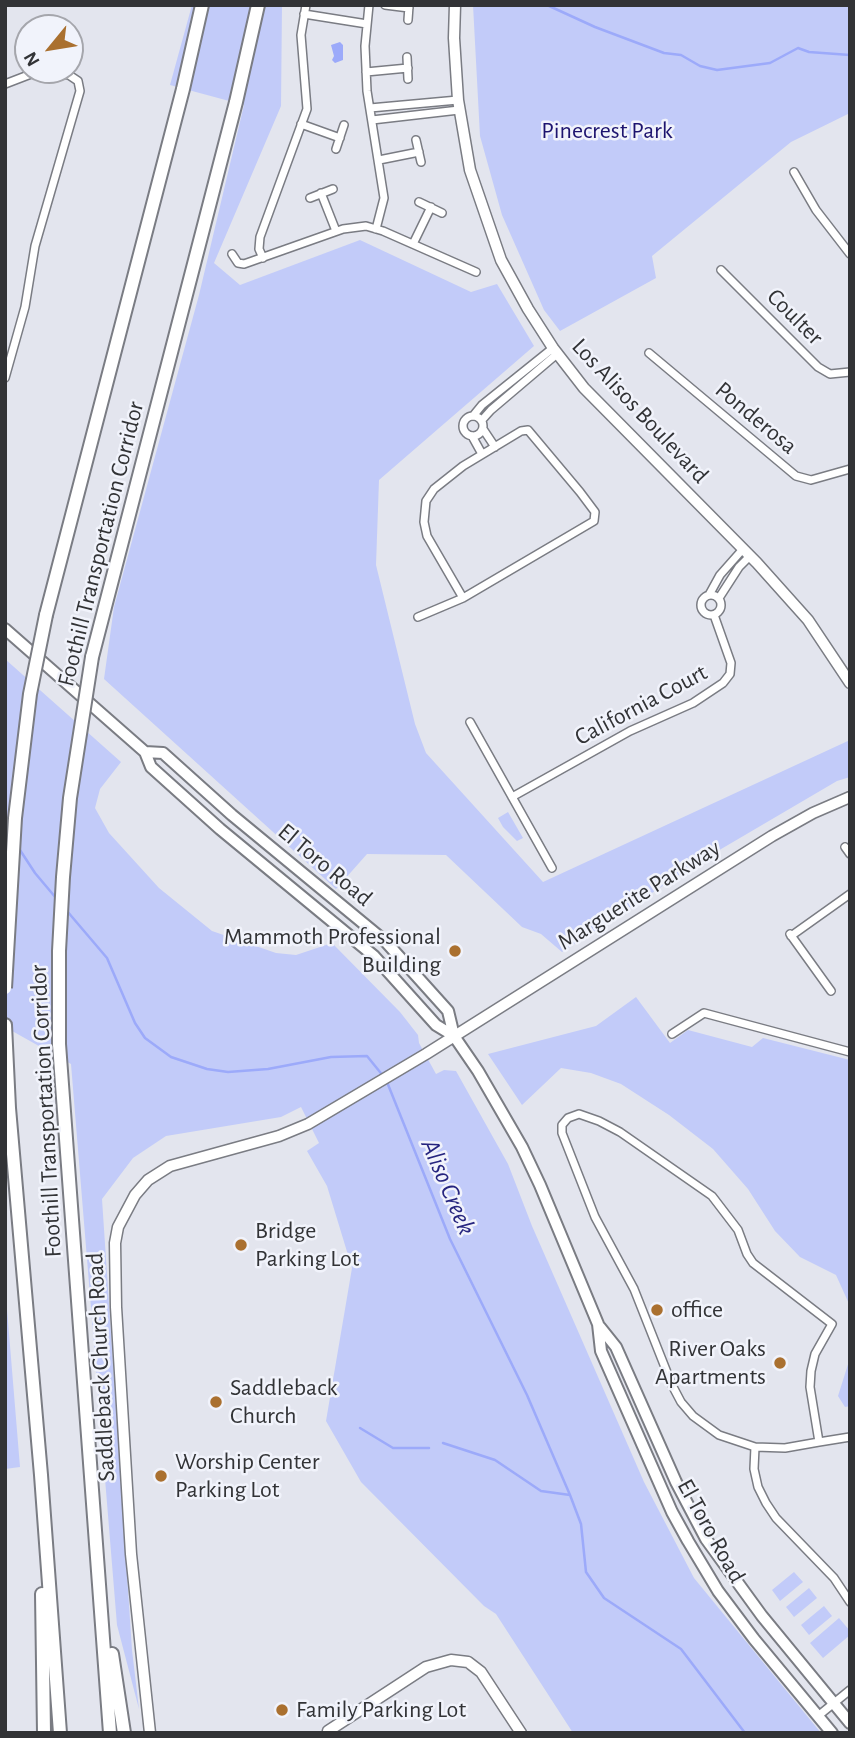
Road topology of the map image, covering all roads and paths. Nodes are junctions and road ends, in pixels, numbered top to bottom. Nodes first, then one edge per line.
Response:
1 (202, 5) edge
2 (258, 5) edge
3 (369, 5) edge
4 (384, 5) edge
5 (455, 5) edge
6 (409, 7) edge
7 (305, 9) edge
8 (408, 20) dead end
9 (367, 24) junction
10 (407, 57) dead end
11 (408, 68) junction
12 (366, 72) junction
13 (408, 79) dead end
14 (5, 83) edge
15 (459, 105) junction
16 (370, 108) junction
17 (372, 120) junction
18 (301, 124) junction
19 (344, 125) dead end
20 (340, 138) junction
21 (416, 140) dead end
22 (336, 149) dead end
23 (419, 152) junction
24 (379, 159) junction
25 (421, 162) dead end
26 (794, 172) dead end
27 (333, 189) dead end
28 (321, 193) junction
29 (310, 198) dead end
30 (419, 202) dead end
31 (431, 207) junction
32 (442, 212) dead end
33 (376, 229) junction
34 (336, 231) junction
35 (413, 244) junction
36 (232, 254) dead end
37 (850, 254) edge
38 (263, 258) junction
39 (721, 270) dead end
40 (476, 272) dead end
41 (555, 351) junction
42 (649, 354) dead end
43 (8, 362) edge
44 (850, 372) edge
45 (5, 378) edge
46 (473, 416) junction
47 (483, 425) junction
48 (472, 436) junction
49 (495, 447) junction
50 (482, 454) junction
51 (850, 469) edge
52 (747, 552) junction
53 (709, 595) junction
54 (463, 598) junction
55 (719, 598) junction
56 (714, 615) junction
57 (418, 617) dead end
58 (5, 629) edge
59 (850, 683) edge
60 (470, 722) dead end
61 (145, 752) junction
62 (512, 797) junction
63 (850, 797) edge
64 (845, 847) dead end
65 (850, 855) edge
66 (552, 868) dead end
67 (850, 894) edge
68 (5, 988) edge
69 (831, 990) dead end
70 (5, 1025) edge
71 (672, 1034) dead end
72 (454, 1036) junction
73 (850, 1052) edge
74 (598, 1324) junction
75 (850, 1437) edge
76 (819, 1442) junction
77 (755, 1447) junction
78 (41, 1475) junction
79 (98, 1568) junction
80 (850, 1602) edge
81 (850, 1690) edge
82 (833, 1704) junction
83 (818, 1716) junction
84 (850, 1723) edge
85 (326, 1732) edge
86 (44, 1733) edge
87 (60, 1733) edge
88 (110, 1733) edge
89 (124, 1733) edge
90 (150, 1733) edge
91 (521, 1733) edge
92 (832, 1733) edge

1 - 68 highway, Foothill Transportation Corridor, bridge
2 - 79 highway, Foothill Transportation Corridor, bridge
3 - 9 street
4 - 6 street
5 - 15 main road, Los Alisos Boulevard
6 - 8 street
7 - 9 street
7 - 18 street
9 - 12 street
10 - 11 street
11 - 12 street
11 - 13 street
12 - 16 street
14 - 43 street
15 - 16 street
15 - 17 street
15 - 41 main road, Los Alisos Boulevard
16 - 17 street
17 - 24 street
18 - 20 street
18 - 38 street
19 - 20 street
20 - 22 street
21 - 23 street
23 - 24 street
23 - 25 street
24 - 33 street
26 - 37 street
27 - 28 street
28 - 29 street
28 - 34 street
30 - 31 street
31 - 32 street
31 - 35 street
33 - 34 street
33 - 35 street
34 - 38 street
35 - 40 street
36 - 38 street
39 - 44 street, Coulter
41 - 46 street
41 - 47 street
41 - 52 main road, Los Alisos Boulevard
42 - 51 street, Ponderosa
43 - 45 street
46 - 47 street
46 - 48 street
47 - 48 street
47 - 49 street
48 - 50 street
49 - 50 street
49 - 54 street
50 - 54 street
52 - 53 street
52 - 55 street
52 - 59 main road, Los Alisos Boulevard
53 - 55 street
53 - 56 street, California Court
54 - 57 street
55 - 56 street
56 - 62 street, California Court
58 - 61 main road, El Toro Road
60 - 62 street
61 - 72 main road, El Toro Road
61 - 72 main road, El Toro Road
62 - 66 street
63 - 72 main road, Marguerite Parkway
64 - 65 street
67 - 69 street
70 - 78 highway, Foothill Transportation Corridor
71 - 73 street
72 - 74 main road, El Toro Road
72 - 90 main road, Saddleback Church Road
74 - 82 main road, El Toro Road
74 - 83 main road, El Toro Road
75 - 76 street
76 - 77 street
76 - 77 street
77 - 80 street
78 - 86 highway
78 - 87 highway, Foothill Transportation Corridor
79 - 88 highway, Foothill Transportation Corridor
79 - 89 highway
81 - 82 street
82 - 83 street
82 - 84 main road, El Toro Road
83 - 92 main road, El Toro Road
85 - 91 main road

